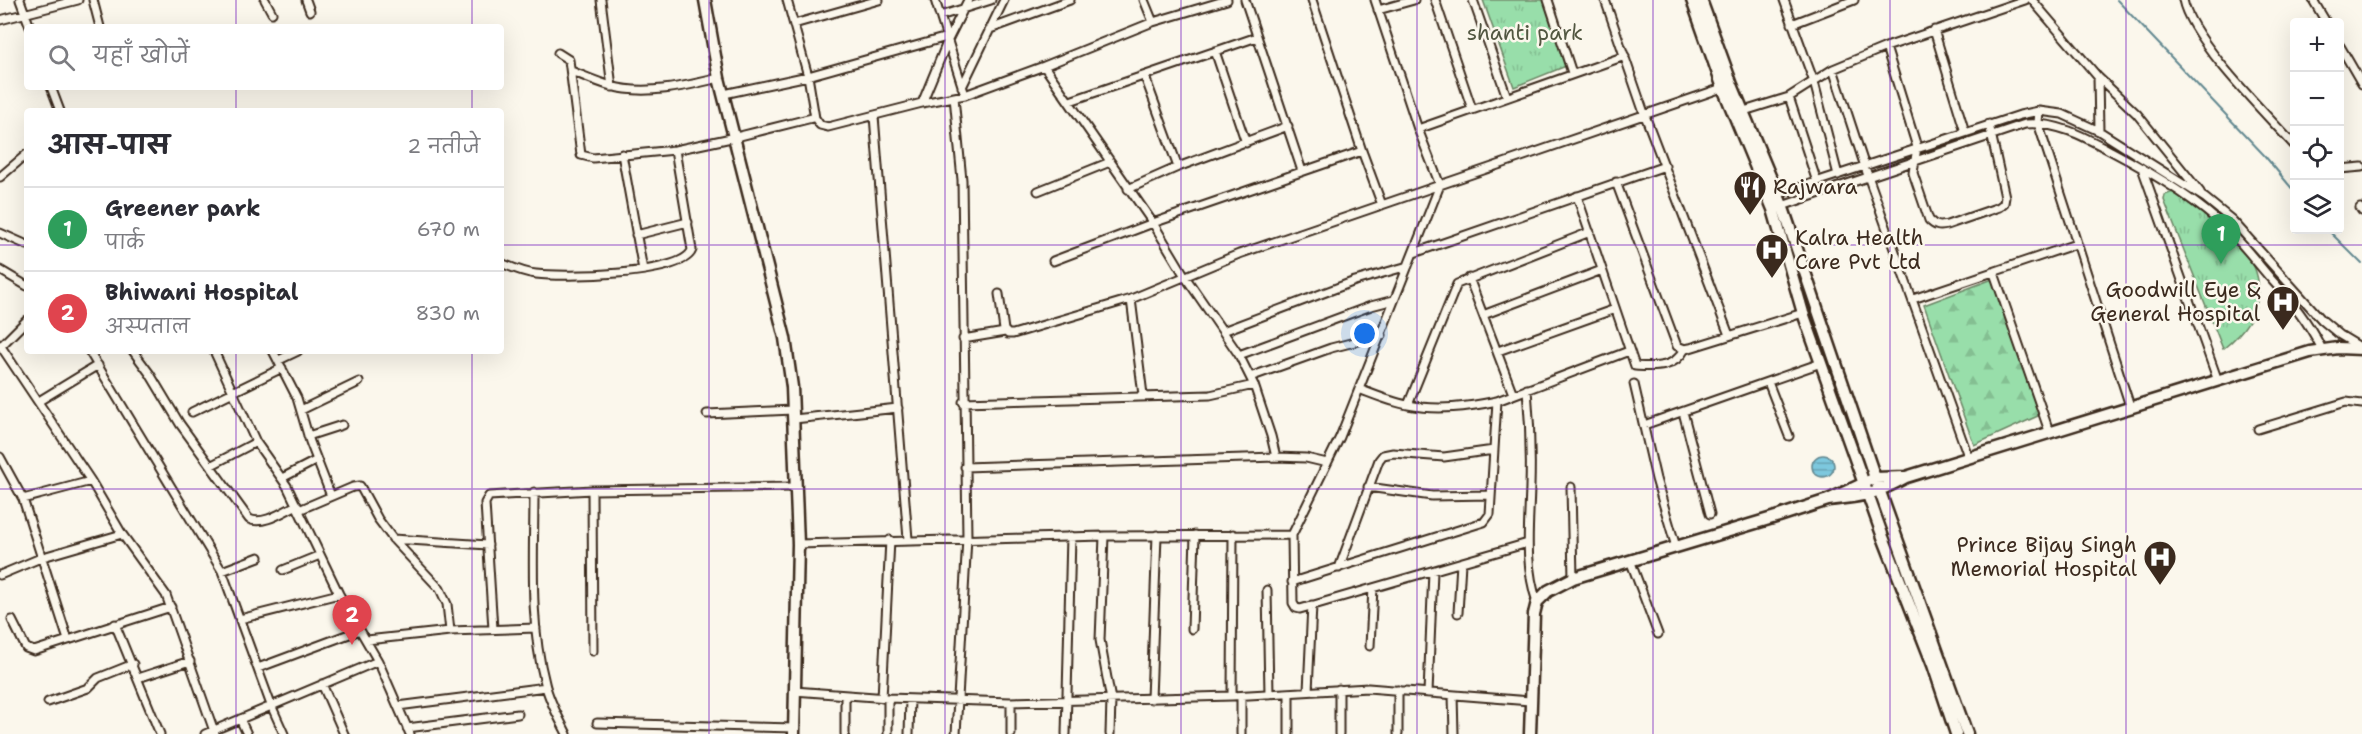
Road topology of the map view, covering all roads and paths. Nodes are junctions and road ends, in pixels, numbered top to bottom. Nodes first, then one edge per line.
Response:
1 (20, 0) edge
2 (78, 0) edge
3 (93, 0) edge
4 (265, 0) edge
5 (306, 0) edge
6 (601, 0) edge
7 (705, 0) edge
8 (787, 0) edge
9 (879, 0) edge
10 (934, 0) edge
11 (968, 0) edge
12 (991, 0) edge
13 (1004, 0) edge
14 (1070, 0) edge
15 (1144, 0) edge
16 (1227, 0) edge
17 (1245, 0) edge
18 (1312, 0) edge
19 (1375, 0) edge
20 (1414, 0) edge
21 (1435, 0) edge
22 (1473, 0) edge
23 (1548, 0) edge
24 (1605, 0) edge
25 (1692, 0) edge
26 (1701, 0) edge
27 (1784, 0) edge
28 (2025, 0) edge
29 (2032, 0) edge
30 (2183, 0) edge
31 (2313, 0) edge
32 (1849, 1) edge
33 (964, 8) junction
34 (1378, 10) junction
35 (310, 11) dead end
36 (272, 13) dead end
37 (25, 14) junction
38 (940, 16) junction
39 (2324, 18) edge
40 (0, 20) edge
41 (1153, 22) junction
42 (29, 24) edge
43 (99, 24) edge
44 (794, 24) junction
45 (1792, 24) junction
46 (990, 29) junction
47 (1934, 30) junction
48 (1257, 37) junction
49 (947, 39) junction
50 (1886, 47) junction
51 (1215, 51) junction
52 (558, 53) dead end
53 (2344, 53) edge
54 (1625, 56) junction
55 (1044, 66) junction
56 (1833, 69) junction
57 (571, 71) junction
58 (1572, 73) junction
59 (808, 76) junction
60 (1145, 77) junction
61 (2098, 77) junction
62 (719, 78) junction
63 (1814, 82) junction
64 (2362, 84) edge
65 (1728, 86) junction
66 (612, 87) junction
67 (962, 87) junction
68 (52, 90) edge
69 (724, 94) junction
70 (965, 95) junction
71 (954, 97) junction
72 (1507, 97) junction
73 (1789, 97) junction
74 (1070, 101) junction
75 (922, 103) junction
76 (59, 108) edge
77 (1472, 109) junction
78 (1744, 111) junction
79 (2039, 111) junction
80 (1644, 113) junction
81 (874, 116) junction
82 (815, 118) junction
83 (2038, 123) junction
84 (1989, 124) junction
85 (1288, 126) junction
86 (1418, 129) junction
87 (2098, 131) junction
88 (1965, 132) junction
89 (1992, 135) junction
90 (736, 137) junction
91 (2290, 140) edge
92 (1246, 143) junction
93 (1917, 147) junction
94 (675, 150) junction
95 (1362, 151) junction
96 (622, 154) junction
97 (2145, 158) junction
98 (24, 159) edge
99 (1915, 160) junction
100 (1110, 162) junction
101 (1665, 166) junction
102 (1864, 166) junction
103 (2142, 167) junction
104 (2362, 167) edge
105 (1178, 168) junction
106 (2344, 169) edge
107 (1302, 171) junction
108 (1838, 175) junction
109 (1868, 176) junction
110 (0, 177) edge
111 (1616, 182) junction
112 (1817, 182) junction
113 (1440, 185) junction
114 (1128, 189) junction
115 (1038, 191) dead end
116 (1577, 196) junction
117 (1772, 196) junction
118 (2205, 198) junction
119 (1382, 205) junction
120 (1778, 207) junction
121 (687, 222) junction
122 (1153, 223) junction
123 (1590, 232) junction
124 (0, 233) edge
125 (636, 235) junction
126 (24, 244) edge
127 (2076, 244) junction
128 (1414, 253) junction
129 (1053, 261) dead end
130 (504, 264) edge
131 (1408, 266) junction
132 (0, 270) edge
133 (643, 270) junction
134 (1602, 270) junction
135 (1994, 273) junction
136 (1186, 278) junction
137 (1469, 278) junction
138 (24, 284) edge
139 (999, 294) dead end
140 (1131, 299) junction
141 (1913, 299) junction
142 (1394, 300) junction
143 (1616, 309) junction
144 (1803, 313) junction
145 (1484, 315) junction
146 (2322, 320) junction
147 (24, 323) edge
148 (2311, 327) junction
149 (1223, 331) junction
150 (1005, 332) junction
151 (1382, 335) junction
152 (1728, 335) junction
153 (963, 339) junction
154 (0, 346) edge
155 (1685, 349) junction
156 (2322, 349) junction
157 (2362, 349) edge
158 (1498, 351) junction
159 (1629, 351) junction
160 (91, 354) edge
161 (135, 354) edge
162 (216, 354) edge
163 (275, 354) edge
164 (294, 354) edge
165 (1239, 355) junction
166 (1821, 363) junction
167 (280, 364) junction
168 (98, 365) junction
169 (1250, 377) junction
170 (2218, 381) junction
171 (359, 382) dead end
172 (1768, 382) junction
173 (1634, 384) dead end
174 (1254, 385) junction
175 (1359, 389) junction
176 (1527, 389) junction
177 (234, 391) junction
178 (1513, 394) junction
179 (1143, 395) junction
180 (39, 401) junction
181 (1497, 401) junction
182 (963, 402) junction
183 (2362, 404) edge
184 (1408, 405) junction
185 (2130, 406) junction
186 (898, 408) junction
187 (301, 410) junction
188 (192, 412) dead end
189 (1683, 412) junction
190 (707, 414) dead end
191 (794, 415) junction
192 (342, 425) dead end
193 (1644, 425) junction
194 (2258, 429) dead end
195 (2049, 431) junction
196 (308, 436) junction
197 (1788, 436) dead end
198 (256, 442) junction
199 (1494, 450) junction
200 (1968, 456) junction
201 (0, 457) edge
202 (1276, 457) junction
203 (317, 460) junction
204 (1327, 463) junction
205 (212, 465) junction
206 (965, 467) junction
207 (1906, 477) junction
208 (282, 478) junction
209 (1875, 478) junction
210 (91, 481) junction
211 (1863, 482) junction
212 (797, 487) junction
213 (1368, 487) junction
214 (1571, 487) dead end
215 (592, 490) junction
216 (534, 492) junction
217 (1880, 492) junction
218 (1491, 495) junction
219 (331, 496) junction
220 (1868, 496) junction
221 (23, 500) junction
222 (1828, 500) junction
223 (298, 507) junction
224 (1710, 514) dead end
225 (122, 534) junction
226 (1233, 534) junction
227 (1156, 535) junction
228 (1196, 535) junction
229 (1071, 536) junction
230 (1104, 536) junction
231 (1292, 536) junction
232 (393, 538) junction
233 (967, 538) junction
234 (908, 539) junction
235 (890, 540) junction
236 (798, 543) junction
237 (1528, 543) junction
238 (488, 545) junction
239 (1676, 547) junction
240 (320, 555) junction
241 (43, 557) junction
242 (259, 557) dead end
243 (1630, 560) junction
244 (1461, 562) junction
245 (1339, 568) junction
246 (283, 570) dead end
247 (1433, 570) junction
248 (222, 571) junction
249 (0, 574) edge
250 (1573, 578) junction
251 (1292, 582) junction
252 (1373, 588) junction
253 (1267, 590) dead end
254 (339, 594) junction
255 (1538, 602) junction
256 (1312, 605) junction
257 (171, 607) junction
258 (1458, 613) dead end
259 (240, 619) junction
260 (12, 620) dead end
261 (115, 624) junction
262 (536, 628) junction
263 (1192, 629) dead end
264 (360, 630) junction
265 (494, 630) junction
266 (450, 632) junction
267 (1658, 634) dead end
268 (68, 640) junction
269 (367, 640) junction
270 (1370, 646) dead end
271 (593, 651) dead end
272 (190, 661) junction
273 (378, 661) junction
274 (133, 664) junction
275 (258, 668) junction
276 (138, 678) junction
277 (322, 684) junction
278 (546, 687) junction
279 (1339, 689) junction
280 (1398, 690) junction
281 (794, 691) junction
282 (1308, 691) junction
283 (1289, 693) junction
284 (1428, 693) junction
285 (1269, 694) junction
286 (845, 695) junction
287 (1454, 695) junction
288 (1232, 696) junction
289 (1241, 696) junction
290 (885, 698) junction
291 (910, 699) junction
292 (1152, 699) junction
293 (1111, 700) junction
294 (1067, 701) junction
295 (1530, 701) junction
296 (48, 702) dead end
297 (957, 702) junction
298 (1011, 702) junction
299 (271, 705) junction
300 (398, 706) junction
301 (518, 714) dead end
302 (240, 719) junction
303 (597, 723) dead end
304 (645, 724) junction
305 (716, 730) edge
306 (408, 731) edge
307 (794, 731) edge
308 (214, 732) edge
309 (160, 734) edge
310 (205, 734) edge
311 (247, 734) edge
312 (284, 734) edge
313 (344, 734) edge
314 (567, 734) edge
315 (645, 734) edge
316 (845, 734) edge
317 (888, 734) edge
318 (909, 734) edge
319 (956, 734) edge
320 (1011, 734) edge
321 (1066, 734) edge
322 (1110, 734) edge
323 (1241, 734) edge
324 (1289, 734) edge
325 (1339, 734) edge
326 (1398, 734) edge
327 (1454, 734) edge
328 (1530, 734) edge
329 (1956, 734) edge
330 (1967, 734) edge

1 - 37 street
2 - 37 street
3 - 43 street
4 - 36 street
5 - 35 street
6 - 66 street
7 - 62 street
8 - 44 street
9 - 44 street
10 - 38 street
11 - 33 street
12 - 33 street
13 - 46 street
14 - 46 street
15 - 41 street
16 - 41 street
17 - 48 street
18 - 95 street
19 - 34 street
20 - 34 street
21 - 77 street
22 - 72 street
23 - 58 street
24 - 54 street
25 - 65 street
26 - 65 street
27 - 45 street
28 - 47 street
29 - 61 street
30 - 91 street
31 - 39 street
32 - 45 street
33 - 38 street
33 - 49 street
34 - 86 street
37 - 40 street
37 - 42 street
38 - 49 street
41 - 55 street
44 - 59 street
45 - 63 street
46 - 67 street
47 - 50 street
47 - 88 street
48 - 51 street
48 - 85 street
49 - 59 street
49 - 67 street
49 - 75 street
50 - 56 street
50 - 93 street
51 - 60 street
51 - 92 street
52 - 57 street
53 - 64 street
54 - 58 street
54 - 80 street
55 - 70 street
55 - 74 street
56 - 63 street
56 - 102 street
57 - 66 street
57 - 96 street
58 - 72 street
59 - 69 street
59 - 82 street
60 - 74 street
60 - 105 street
61 - 87 street
61 - 118 street
62 - 66 street
62 - 69 street
63 - 73 street
63 - 108 street
65 - 78 street
65 - 80 street
65 - 117 street
67 - 70 street
68 - 76 street
69 - 90 street
70 - 71 street
71 - 75 street
71 - 153 street
72 - 77 street
73 - 78 street
73 - 112 street
74 - 100 street
75 - 81 street
77 - 86 street
78 - 117 street
79 - 83 street
79 - 84 street
79 - 87 street
80 - 101 street
80 - 113 street
81 - 82 street
81 - 186 street
82 - 90 street
83 - 89 street
83 - 103 street
83 - 127 street
84 - 88 street
84 - 89 street
85 - 92 street
85 - 107 street
86 - 113 street
87 - 97 street
88 - 93 street
89 - 99 street
89 - 99 street
90 - 94 street
90 - 191 street
92 - 105 street
93 - 99 street
93 - 102 street
94 - 96 street
94 - 121 street
95 - 107 street
95 - 119 street
96 - 125 street
97 - 103 street
97 - 118 street
98 - 110 street
99 - 109 street
100 - 114 street
100 - 115 street
101 - 111 street
101 - 152 street
102 - 108 street
102 - 109 street
103 - 148 street
103 - 170 street
104 - 106 street
105 - 114 street
107 - 122 street
108 - 112 street
109 - 120 street
109 - 141 street
111 - 116 street
111 - 155 street
112 - 117 street
113 - 119 street
113 - 128 street
114 - 122 street
116 - 123 street
116 - 128 street
117 - 120 street
118 - 146 street
119 - 136 street
120 - 144 street
120 - 209 street
121 - 125 street
121 - 133 street
122 - 129 street
122 - 136 street
123 - 134 street
123 - 137 street
124 - 126 street
125 - 133 street
127 - 135 street
127 - 185 street
128 - 131 street
130 - 133 street
131 - 142 street
131 - 149 street
132 - 138 street
134 - 143 street
134 - 145 street
135 - 141 street
135 - 195 street
136 - 140 street
136 - 149 street
137 - 145 street
137 - 184 street
139 - 150 street
140 - 150 street
140 - 179 street
141 - 200 street
142 - 151 street
142 - 165 street
143 - 158 street
143 - 159 street
144 - 152 street
144 - 166 street
145 - 158 street
146 - 148 street
146 - 157 street
147 - 154 street
148 - 156 street
149 - 165 street
150 - 153 street
151 - 169 street
151 - 175 street
152 - 155 street
153 - 182 street
154 - 180 street
155 - 159 street
156 - 157 street
156 - 170 street
158 - 178 street
159 - 176 street
160 - 168 street
161 - 205 street
162 - 177 street
163 - 167 street
164 - 167 street
165 - 169 street
166 - 172 street
166 - 211 street
167 - 177 street
167 - 187 street
168 - 180 street
168 - 248 street
169 - 174 street
170 - 185 street
171 - 187 street
172 - 189 street
172 - 197 street
173 - 193 street
174 - 179 street
174 - 202 street
175 - 184 street
175 - 204 street
176 - 178 street
176 - 237 street
177 - 188 street
177 - 198 street
178 - 181 street
179 - 182 street
180 - 210 street
181 - 184 street
181 - 199 street
182 - 206 street
183 - 194 street
185 - 195 street
186 - 191 street
186 - 234 street
187 - 196 street
189 - 193 street
189 - 224 street
190 - 191 street
191 - 212 street
192 - 196 street
193 - 239 street
195 - 200 street
196 - 203 street
198 - 205 street
198 - 208 street
199 - 213 street
199 - 218 street
200 - 207 street
201 - 221 street
202 - 204 street
202 - 206 street
203 - 208 street
203 - 219 street
204 - 231 street
205 - 223 street
206 - 233 street
207 - 209 street
207 - 217 street
208 - 223 street
209 - 211 street
209 - 217 street
210 - 221 street
210 - 225 street
211 - 220 street
211 - 222 street
212 - 215 street
212 - 236 street
213 - 218 street
213 - 245 street
214 - 250 street
215 - 216 street
215 - 271 street
216 - 238 street
216 - 262 street
217 - 220 street
217 - 330 street
218 - 245 street
219 - 223 street
219 - 232 street
220 - 222 street
220 - 329 street
221 - 241 street
222 - 239 street
223 - 240 street
225 - 241 street
225 - 257 street
226 - 228 street
226 - 231 street
226 - 288 street
227 - 228 street
227 - 230 street
227 - 292 street
228 - 263 street
229 - 230 street
229 - 233 street
229 - 294 street
230 - 293 street
231 - 251 street
232 - 238 street
232 - 266 street
233 - 234 street
233 - 297 street
234 - 235 street
235 - 236 street
235 - 290 street
236 - 281 street
237 - 244 street
237 - 255 street
238 - 265 street
239 - 243 street
240 - 246 street
240 - 254 street
241 - 249 street
241 - 268 street
242 - 248 street
243 - 250 street
243 - 267 street
244 - 247 street
244 - 258 street
245 - 251 street
247 - 252 street
247 - 284 street
248 - 259 street
250 - 255 street
251 - 256 street
252 - 256 street
252 - 270 street
253 - 285 street
254 - 259 street
254 - 264 street
255 - 295 street
256 - 282 street
257 - 261 street
257 - 272 street
259 - 275 street
260 - 268 street
261 - 268 street
261 - 274 street
262 - 265 street
262 - 278 street
264 - 269 street
264 - 275 street
265 - 266 street
266 - 269 street
269 - 273 street
272 - 276 street
272 - 308 street
273 - 277 street
273 - 300 street
274 - 276 street
274 - 296 street
275 - 299 street
276 - 309 street
277 - 299 street
277 - 313 street
278 - 300 street
278 - 314 street
279 - 280 street
279 - 282 street
279 - 325 street
280 - 284 street
280 - 326 street
281 - 286 street
281 - 307 street
282 - 283 street
283 - 285 street
283 - 324 street
284 - 287 street
285 - 289 street
286 - 290 street
286 - 316 street
287 - 295 street
287 - 327 street
288 - 289 street
288 - 292 street
289 - 323 street
290 - 291 street
290 - 317 street
291 - 297 street
291 - 318 street
292 - 293 street
293 - 294 street
293 - 322 street
294 - 298 street
294 - 321 street
295 - 328 street
297 - 298 street
297 - 319 street
298 - 320 street
299 - 302 street
299 - 312 street
300 - 306 street
301 - 306 street
302 - 308 street
302 - 311 street
303 - 304 street
304 - 305 street
304 - 315 street
305 - 307 street
308 - 310 street

